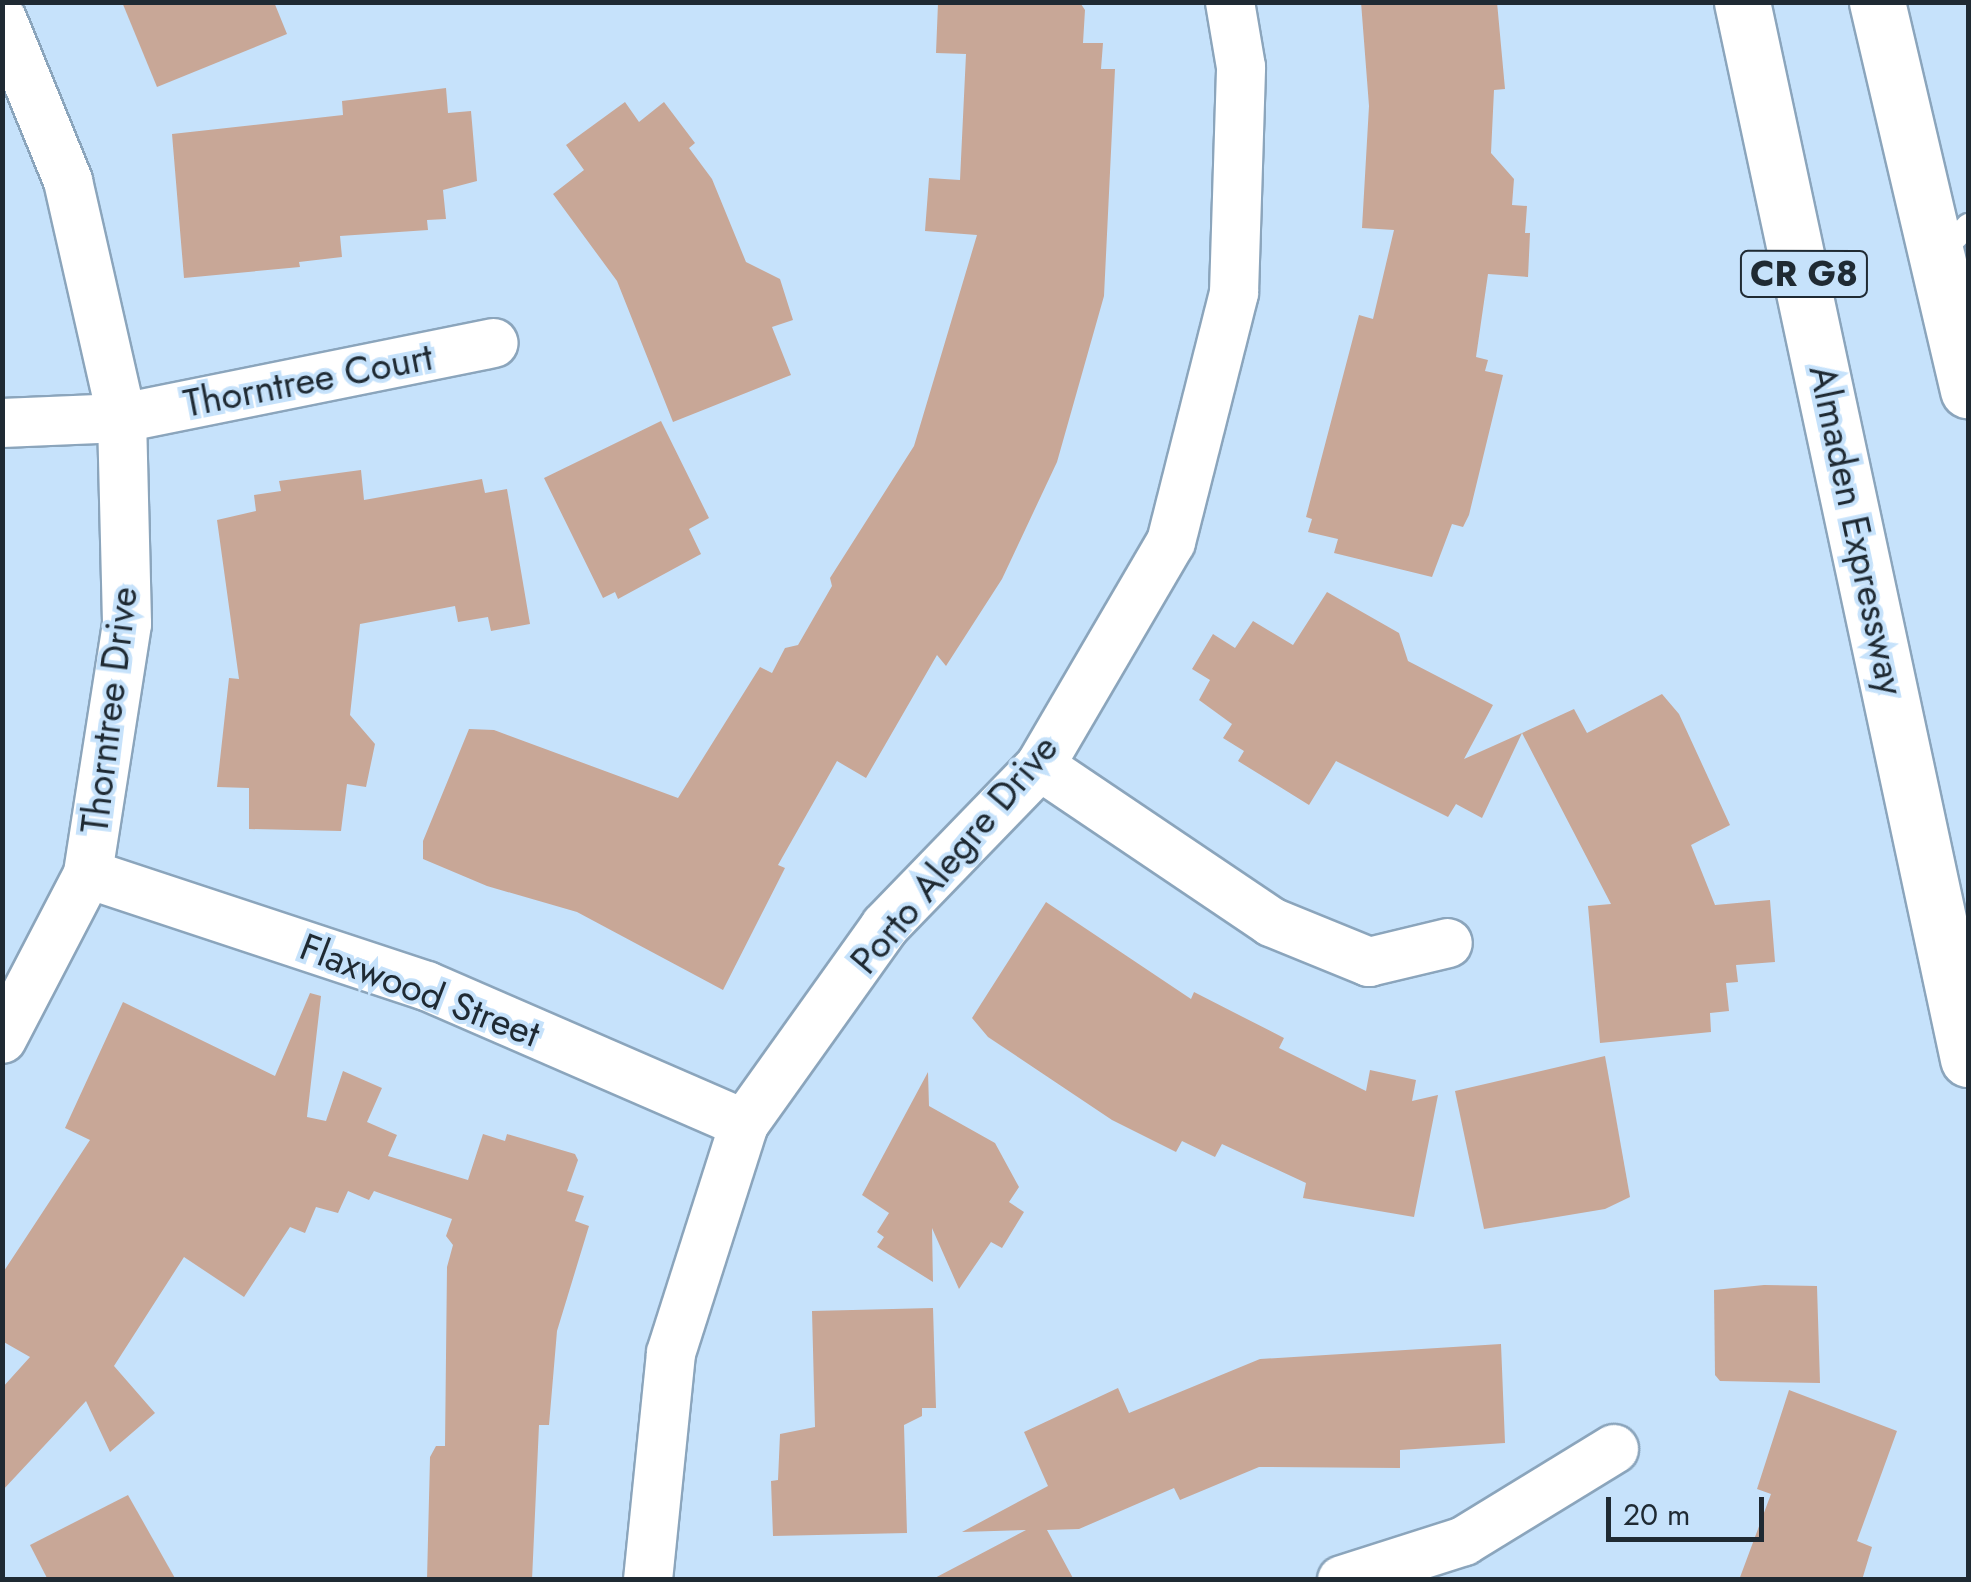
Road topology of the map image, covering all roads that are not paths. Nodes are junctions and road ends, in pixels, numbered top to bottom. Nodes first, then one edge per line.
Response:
1 (1230, 2) edge
2 (1742, 2) edge
3 (1877, 2) edge
4 (2, 19) edge
5 (1953, 241) edge
6 (1962, 335) edge
7 (494, 343) dead end
8 (1968, 390) edge
9 (122, 418) junction
10 (2, 422) edge
11 (1040, 766) junction
12 (88, 874) junction
13 (1448, 944) dead end
14 (2, 1039) edge
15 (1968, 1059) edge
16 (744, 1124) junction
17 (1614, 1448) dead end
18 (648, 1580) edge
19 (1342, 1580) edge

1 - 11 street, Porto Alegre Drive
2 - 15 main road, Almaden Expressway / CR G8
3 - 5 main road
4 - 9 street, Thorntree Drive
5 - 6 main road
6 - 8 main road
7 - 9 street, Thorntree Court
9 - 10 street, Thorntree Court
9 - 12 street, Thorntree Drive
11 - 13 street
11 - 16 street, Porto Alegre Drive
12 - 14 street, Thorntree Drive
12 - 16 street, Flaxwood Street
16 - 18 street, Porto Alegre Drive
17 - 19 street

